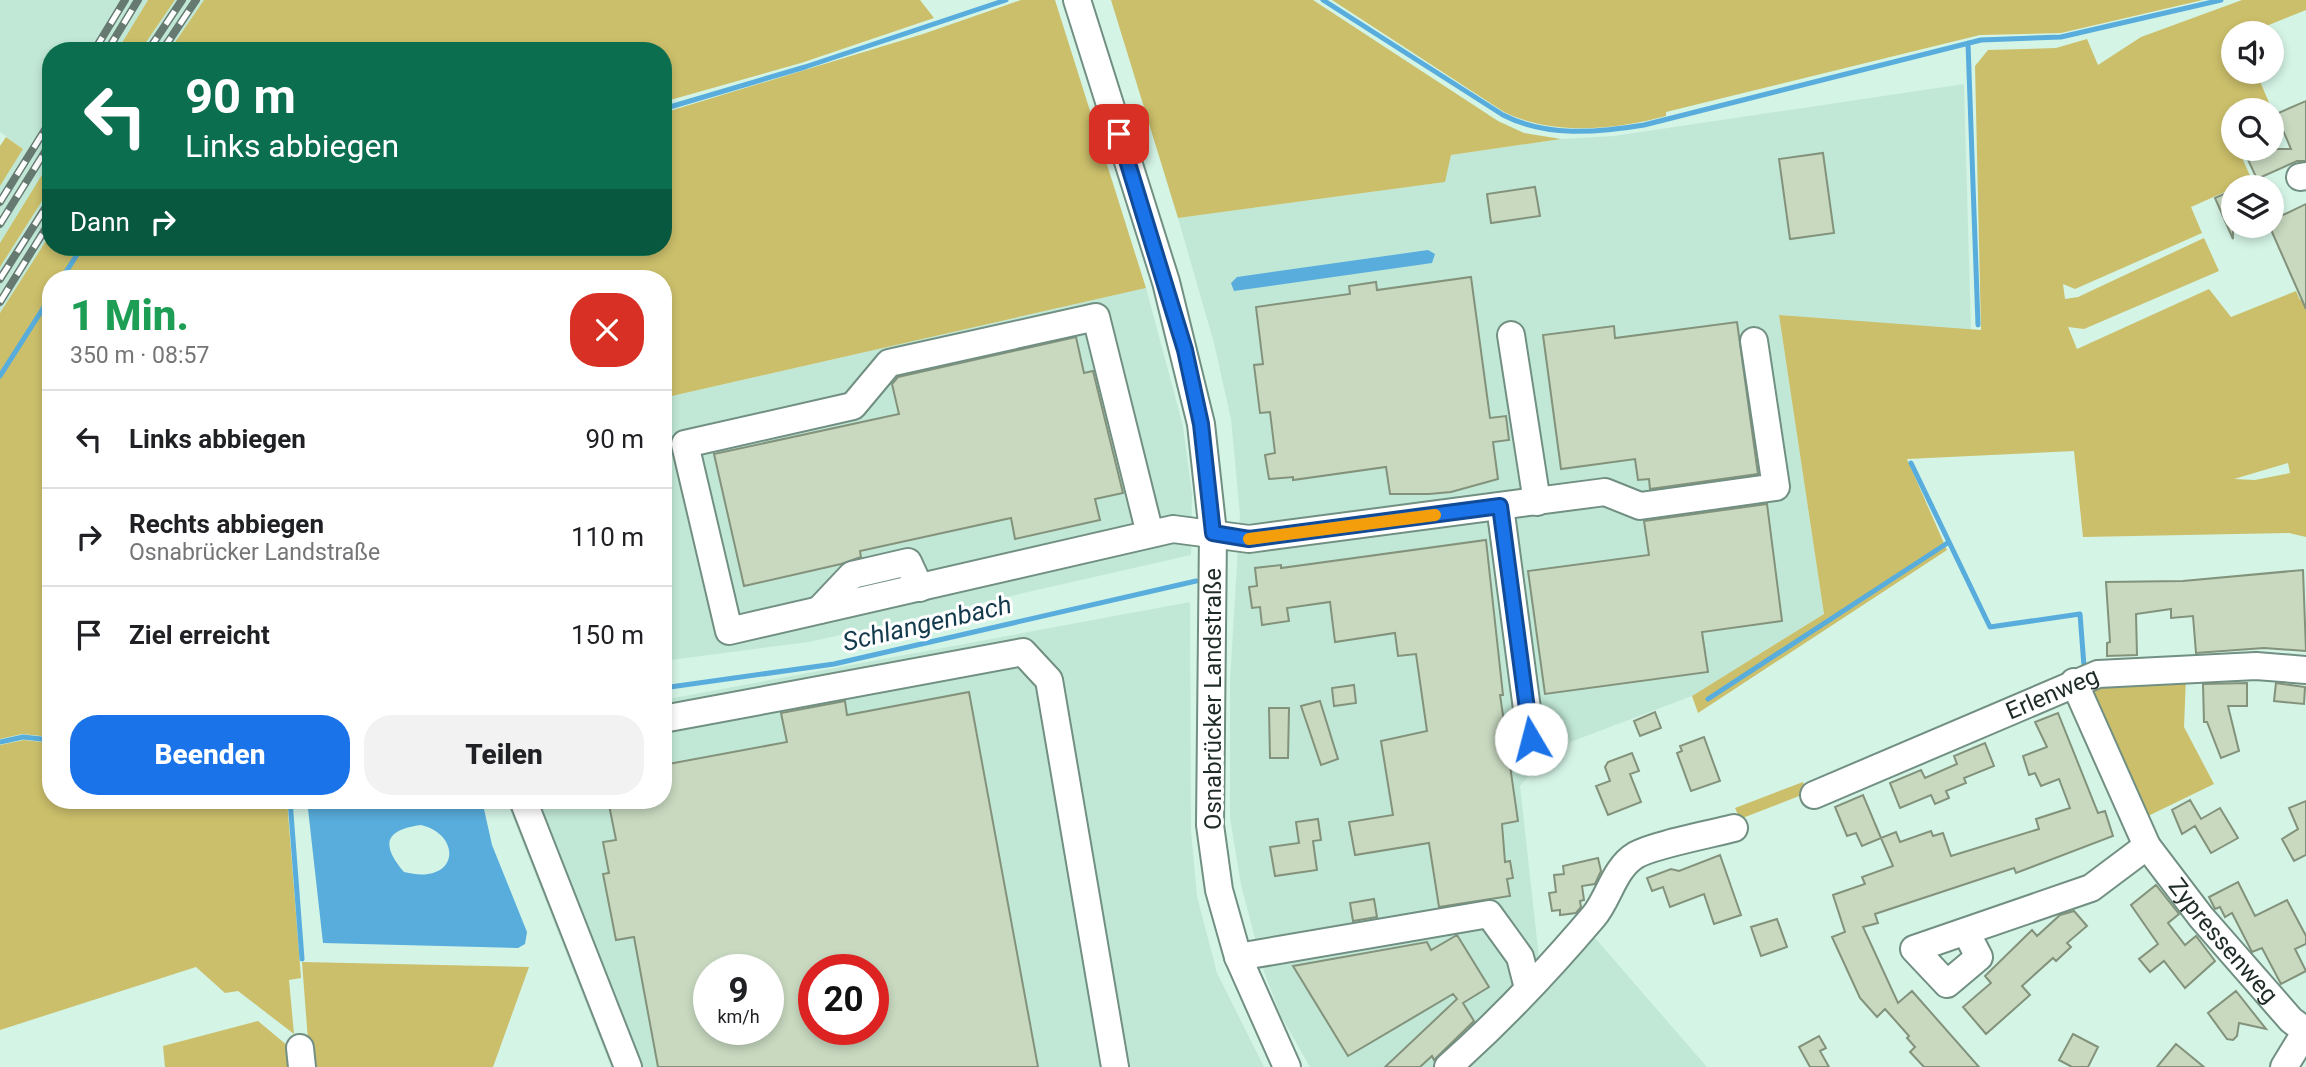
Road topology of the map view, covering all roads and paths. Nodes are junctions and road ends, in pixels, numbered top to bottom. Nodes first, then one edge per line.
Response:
1 (1077, 0) edge
2 (1511, 335) dead end
3 (1754, 341) dead end
4 (1537, 502) junction
5 (1500, 506) junction
6 (1213, 533) junction
7 (1150, 534) junction
8 (2306, 670) edge
9 (2074, 682) junction
10 (672, 717) edge
11 (1531, 739) dead end
12 (1814, 795) dead end
13 (527, 809) edge
14 (1734, 828) dead end
15 (2147, 846) junction
16 (1966, 932) dead end
17 (1238, 957) junction
18 (1535, 982) junction
19 (2306, 1031) edge
20 (628, 1067) edge
21 (1115, 1067) edge
22 (1287, 1067) edge
23 (1448, 1067) edge
24 (2284, 1067) edge

1 - 6 street, Osnabrücker Landstraße
2 - 4 street
3 - 4 street
4 - 5 street
5 - 6 street
5 - 11 street
6 - 7 street
6 - 17 street, Osnabrücker Landstraße
7 - 7 street
8 - 9 street, Erlenweg
9 - 12 street, Erlenweg
9 - 15 street, Zypressenweg
10 - 21 street
13 - 20 street
14 - 18 street
15 - 16 street
15 - 19 street, Zypressenweg
17 - 18 street
17 - 22 street, Osnabrücker Landstraße
18 - 23 street
19 - 24 street

